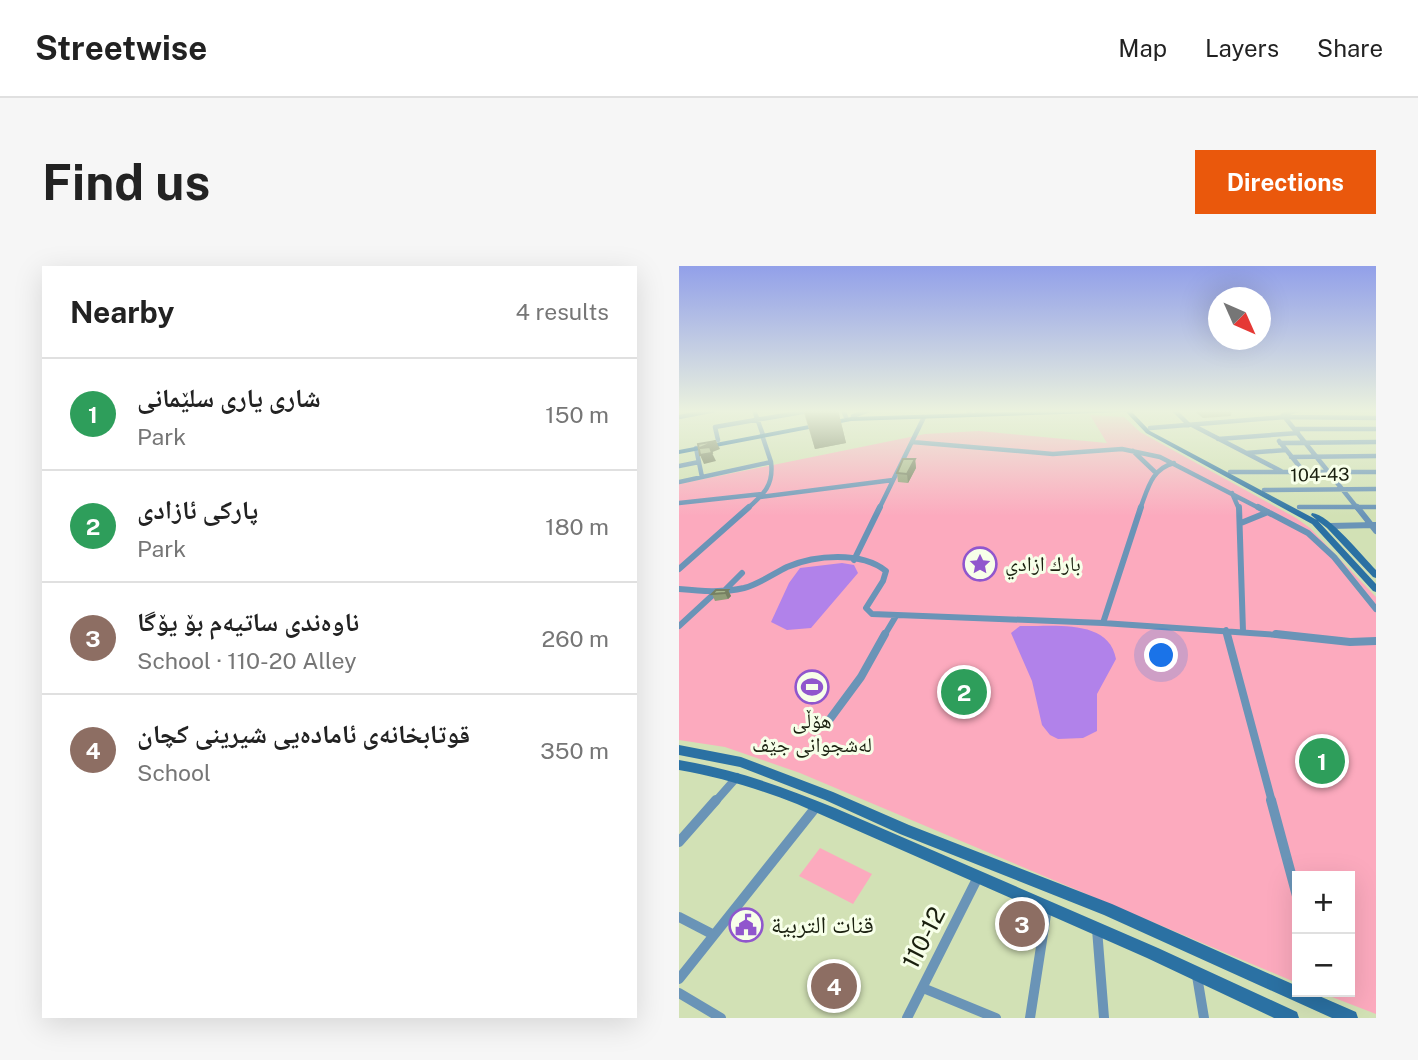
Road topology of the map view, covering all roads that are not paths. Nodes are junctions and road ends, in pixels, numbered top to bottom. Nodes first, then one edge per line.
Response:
1 (713, 445) edge
2 (766, 445) edge
3 (910, 445) edge
4 (948, 445) edge
5 (1171, 445) edge
6 (1182, 445) edge
7 (1230, 445) edge
8 (1282, 445) edge
9 (1308, 445) edge
10 (679, 448) edge
11 (696, 449) junction
12 (1286, 450) junction
13 (1133, 451) junction
14 (1245, 453) junction
15 (1317, 456) junction
16 (1376, 456) edge
17 (1291, 457) junction
18 (699, 462) junction
19 (771, 462) junction
20 (1174, 463) junction
21 (679, 466) edge
22 (1155, 472) junction
23 (1230, 472) junction
24 (1283, 472) junction
25 (1304, 472) junction
26 (1329, 472) junction
27 (1376, 472) edge
28 (702, 477) junction
29 (893, 480) junction
30 (679, 482) edge
31 (1342, 489) junction
32 (1376, 489) edge
33 (1264, 490) junction
34 (1231, 492) junction
35 (762, 496) junction
36 (679, 503) edge
37 (1299, 507) junction
38 (1357, 507) junction
39 (1376, 507) edge
40 (1269, 512) junction
41 (1241, 523) junction
42 (1331, 526) junction
43 (1375, 527) edge
44 (854, 560) junction
45 (679, 569) edge
46 (742, 573) dead end
47 (1376, 575) edge
48 (679, 589) edge
49 (1376, 589) edge
50 (720, 591) junction
51 (1376, 609) edge
52 (896, 616) junction
53 (1103, 623) junction
54 (679, 626) edge
55 (1226, 630) junction
56 (1244, 631) junction
57 (1376, 641) edge
58 (827, 723) dead end
59 (679, 750) edge
60 (679, 765) edge
61 (738, 776) junction
62 (816, 807) junction
63 (679, 842) edge
64 (978, 877) junction
65 (1027, 877) junction
66 (1292, 877) edge
67 (1020, 896) junction
68 (1047, 908) junction
69 (679, 917) edge
70 (1097, 928) junction
71 (714, 935) junction
72 (1196, 972) junction
73 (679, 979) edge
74 (923, 988) junction
75 (679, 993) edge
76 (721, 1018) edge
77 (907, 1018) edge
78 (996, 1018) edge
79 (1030, 1018) edge
80 (1104, 1018) edge
81 (1204, 1018) edge
82 (1291, 1018) edge
83 (1350, 1018) edge

1 - 11 main road
2 - 19 street
3 - 29 street
4 - 13 street
5 - 49 main road
6 - 23 main road
7 - 14 street
8 - 12 street
9 - 15 street
10 - 11 main road
11 - 18 street
12 - 14 street
12 - 17 street
13 - 20 street
13 - 22 street
14 - 24 street
15 - 16 street
15 - 17 street
15 - 26 street
17 - 25 street
18 - 21 street
18 - 28 street
19 - 28 street
19 - 35 street
20 - 22 street
20 - 34 street
22 - 53 street
23 - 24 street
23 - 33 main road
24 - 25 street
25 - 26 street
26 - 27 street
26 - 31 street
28 - 30 street
29 - 35 street
29 - 44 street
31 - 32 street, 104-43
31 - 33 street, 104-43
31 - 38 street
33 - 37 main road
34 - 40 street
34 - 41 street
35 - 36 street
35 - 45 street
37 - 38 street
37 - 42 main road
38 - 39 street
38 - 43 street
40 - 41 street
40 - 51 street
41 - 56 street
42 - 43 street
42 - 47 main road
44 - 50 street
44 - 52 street
46 - 50 street
48 - 50 street
50 - 54 street
52 - 53 street
52 - 58 street
53 - 55 street
55 - 56 street
55 - 66 street
56 - 57 street
59 - 65 main road
60 - 61 main road
61 - 62 main road
61 - 63 street
62 - 64 main road
62 - 71 street
64 - 67 main road
64 - 74 street, 110-12
65 - 67 main road
65 - 83 main road
67 - 68 main road
68 - 70 main road
68 - 79 street
69 - 71 street
70 - 72 main road
70 - 80 street
71 - 73 street
72 - 81 street
72 - 82 main road
74 - 77 street, 110-12
74 - 78 street
75 - 76 street

